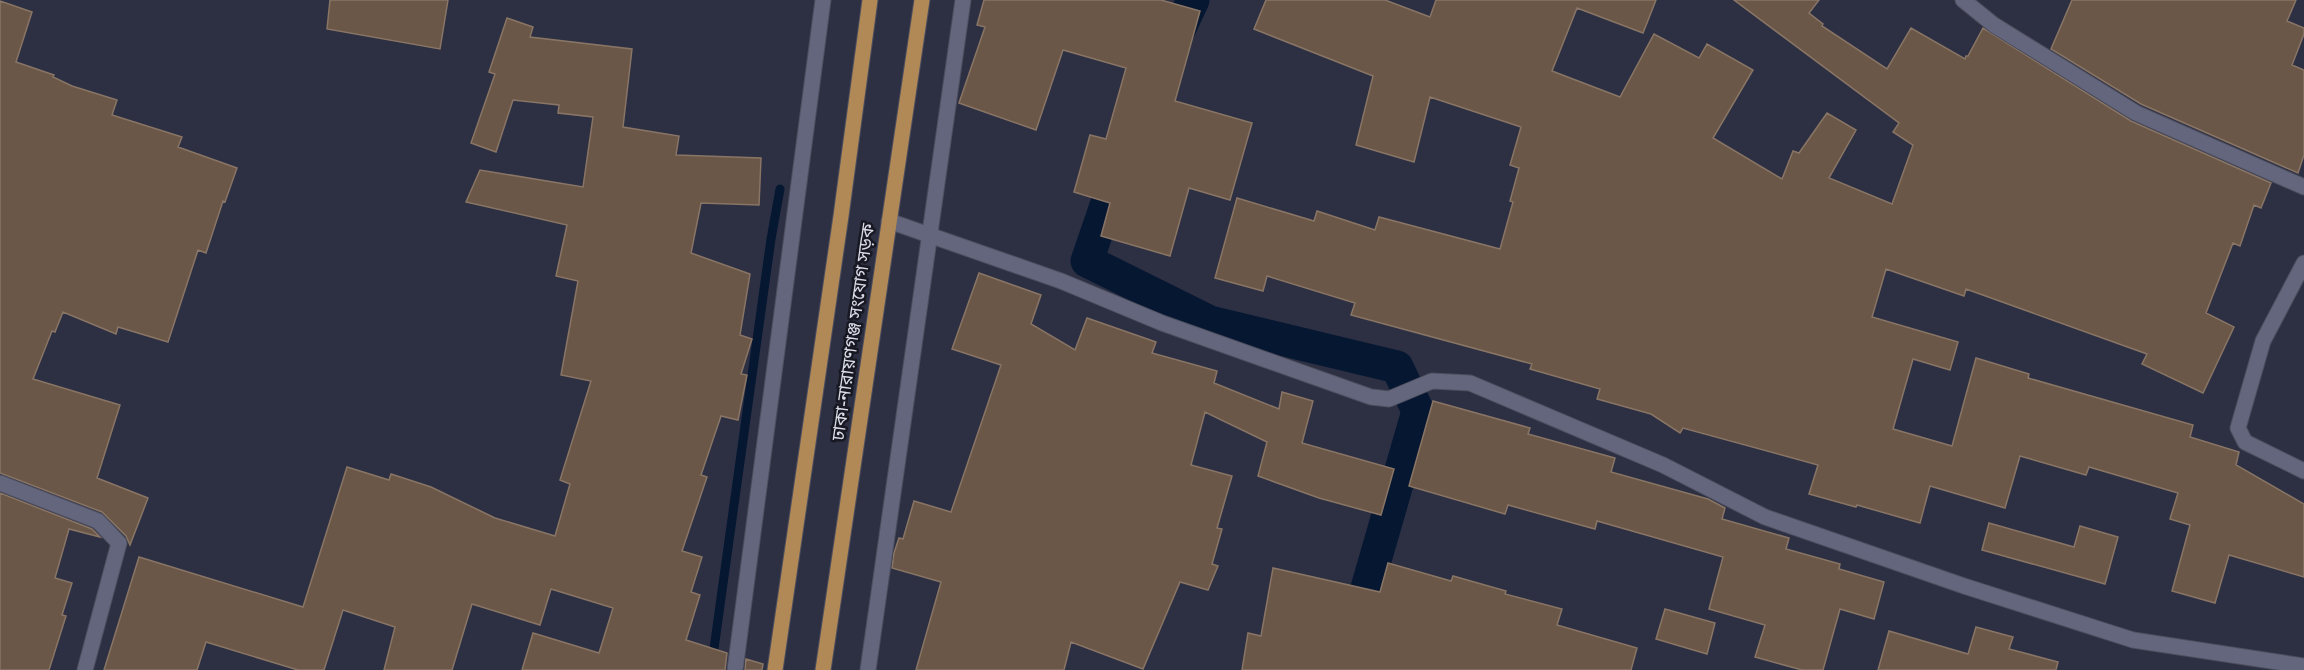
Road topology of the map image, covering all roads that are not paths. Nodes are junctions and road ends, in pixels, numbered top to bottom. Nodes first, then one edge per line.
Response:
1 (823, 0) edge
2 (870, 0) edge
3 (922, 0) edge
4 (963, 0) edge
5 (1963, 0) edge
6 (2304, 187) edge
7 (889, 221) junction
8 (929, 234) junction
9 (2304, 263) edge
10 (2304, 471) edge
11 (0, 483) edge
12 (2304, 666) edge
13 (84, 670) edge
14 (735, 670) edge
15 (775, 670) edge
16 (823, 670) edge
17 (868, 670) edge

1 - 14 street
2 - 15 main road, ঢাকা-নারায়ণগঞ্জ সংযোগ সড়ক
3 - 7 main road, ঢাকা-নারায়ণগঞ্জ সংযোগ সড়ক
4 - 8 street
5 - 6 street
7 - 8 street
7 - 16 main road, ঢাকা-নারায়ণগঞ্জ সংযোগ সড়ক
8 - 12 street
8 - 17 street
9 - 10 street
11 - 13 street

